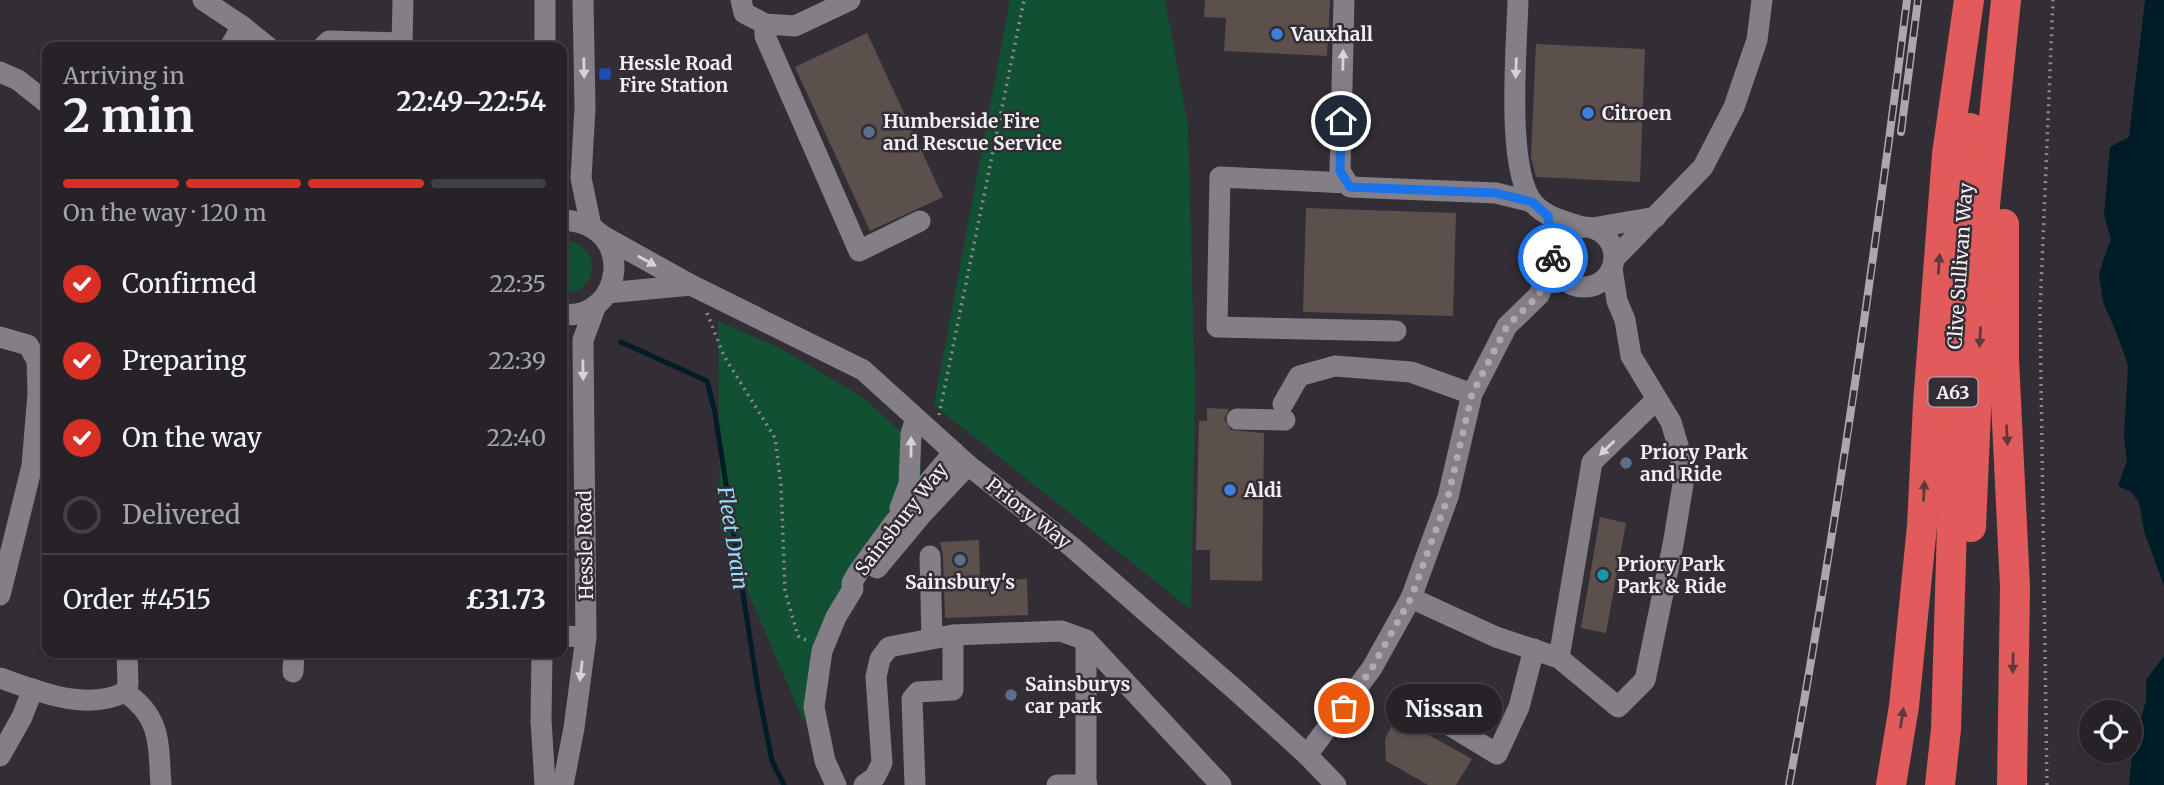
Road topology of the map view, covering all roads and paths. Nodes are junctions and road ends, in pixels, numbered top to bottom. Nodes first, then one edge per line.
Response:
1 (203, 0) edge
2 (403, 0) edge
3 (545, 0) edge
4 (583, 0) edge
5 (741, 0) edge
6 (850, 0) edge
7 (1024, 0) edge
8 (1344, 0) edge
9 (1518, 0) edge
10 (1762, 0) edge
11 (1969, 0) edge
12 (1983, 0) edge
13 (2007, 0) edge
14 (2017, 0) edge
15 (2053, 0) edge
16 (765, 24) junction
17 (242, 26) junction
18 (233, 42) edge
19 (262, 42) edge
20 (402, 42) edge
21 (545, 42) edge
22 (0, 72) edge
23 (42, 99) edge
24 (1347, 183) junction
25 (1540, 209) junction
26 (1656, 217) junction
27 (567, 220) edge
28 (920, 221) dead end
29 (1587, 227) junction
30 (597, 231) junction
31 (1554, 255) junction
32 (1613, 263) junction
33 (1584, 287) junction
34 (699, 289) junction
35 (1539, 295) junction
36 (601, 299) junction
37 (1617, 301) junction
38 (567, 314) edge
39 (1396, 331) dead end
40 (0, 337) edge
41 (1472, 394) junction
42 (1656, 400) junction
43 (916, 418) junction
44 (1237, 419) dead end
45 (936, 434) junction
46 (961, 458) junction
47 (894, 523) junction
48 (930, 556) dead end
49 (853, 589) junction
50 (0, 595) edge
51 (1411, 598) junction
52 (567, 636) edge
53 (586, 637) junction
54 (942, 637) junction
55 (1086, 640) junction
56 (1534, 649) junction
57 (822, 651) junction
58 (127, 658) edge
59 (542, 658) edge
60 (1559, 658) junction
61 (0, 678) edge
62 (33, 689) junction
63 (125, 692) junction
64 (1418, 706) dead end
65 (1307, 755) junction
66 (0, 756) edge
67 (1087, 784) edge
68 (161, 785) edge
69 (545, 785) edge
70 (562, 785) edge
71 (836, 785) edge
72 (864, 785) edge
73 (915, 785) edge
74 (1057, 785) edge
75 (1222, 785) edge
76 (1335, 785) edge
77 (1891, 785) edge
78 (1940, 785) edge
79 (1960, 785) edge
80 (2012, 785) edge
81 (2047, 785) edge

1 - 17 street
2 - 20 street
3 - 21 street
4 -> 30 street
5 - 16 street
6 - 16 street
7 - 45 path
24 -> 8 street
9 -> 25 street
10 - 26 street
77 -> 11 highway
12 - 78 highway, Clive Sullivan Way / A63
13 -> 79 highway, Clive Sullivan Way / A63
14 -> 80 highway
15 - 81 path
16 - 28 street
17 - 18 street
17 - 19 street
22 - 23 street
24 - 25 street
24 - 39 street
25 - 29 street
25 - 31 street
26 - 29 street
26 - 32 street
27 - 30 street, Priory Way
29 - 31 street
29 - 32 street
30 -> 34 street, Priory Way
30 - 36 street, Hessle Road
31 - 33 street
31 - 35 street
32 - 33 street
32 - 37 street
33 - 35 street
33 - 37 street
34 - 36 street
34 - 43 street, Priory Way
34 - 57 path
35 - 41 street
36 - 38 street
36 -> 53 street, Hessle Road
37 - 42 street
40 - 50 street
41 - 44 street
41 - 51 street
42 -> 60 street
42 - 60 street
43 - 45 street, Priory Way
47 -> 43 street
45 - 46 street, Priory Way
46 - 47 street, Sainsbury Way
46 - 49 street, Sainsbury Way
46 - 65 street, Priory Way
47 - 49 street, Sainsbury Way
48 - 54 street
49 - 57 street, Sainsbury Way
51 - 56 street
51 - 65 street
52 - 53 street
53 -> 70 street, Hessle Road
54 - 55 street
54 - 72 street
54 - 73 street
55 - 67 street
55 - 75 street
56 - 60 street
56 - 64 street
57 - 71 street, Sainsbury Way
58 - 63 street
59 - 69 street
61 - 62 street
62 - 63 street
62 - 66 street
63 - 68 street
65 - 76 street, Priory Way
67 - 74 street

